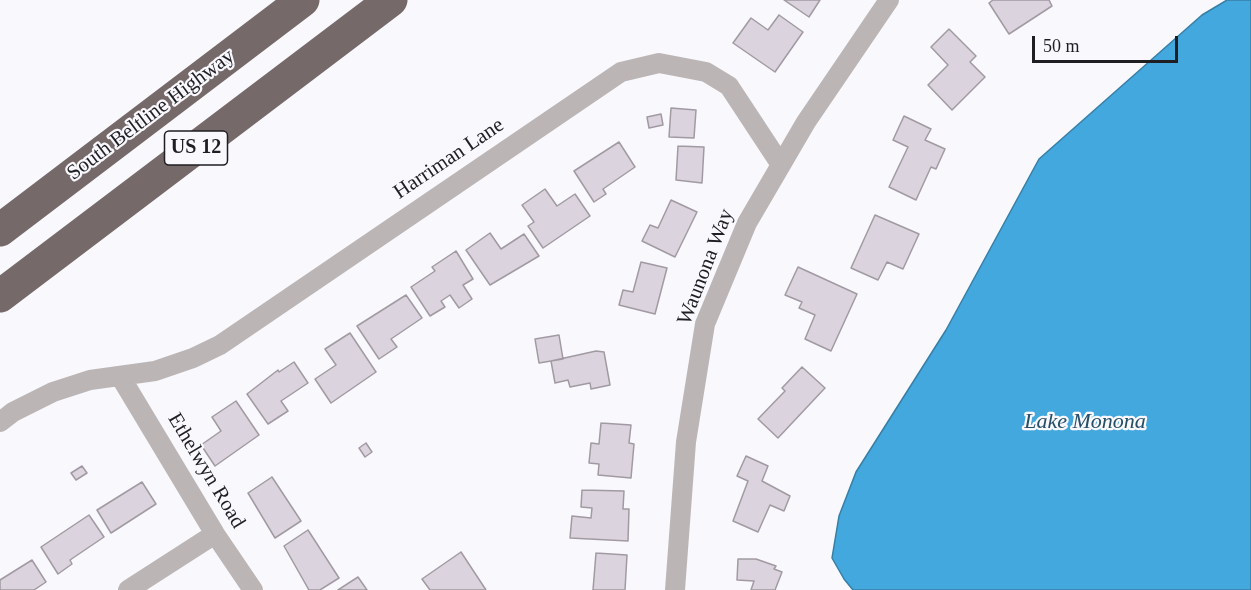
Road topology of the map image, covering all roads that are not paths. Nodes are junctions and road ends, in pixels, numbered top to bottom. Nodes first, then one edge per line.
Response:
1 (303, 0) edge
2 (391, 0) edge
3 (889, 0) edge
4 (781, 165) junction
5 (0, 230) edge
6 (0, 296) edge
7 (120, 376) junction
8 (0, 422) edge
9 (215, 534) junction
10 (128, 590) edge
11 (253, 590) edge
12 (675, 590) edge

1 - 5 highway, South Beltline Highway / US 12
2 - 6 highway, US 12
3 - 4 street, Waunona Way
4 - 7 street, Harriman Lane
4 - 12 street, Waunona Way
7 - 8 street, Harriman Lane
7 - 9 street, Ethelwyn Road
9 - 10 street
9 - 11 street, Ethelwyn Road

